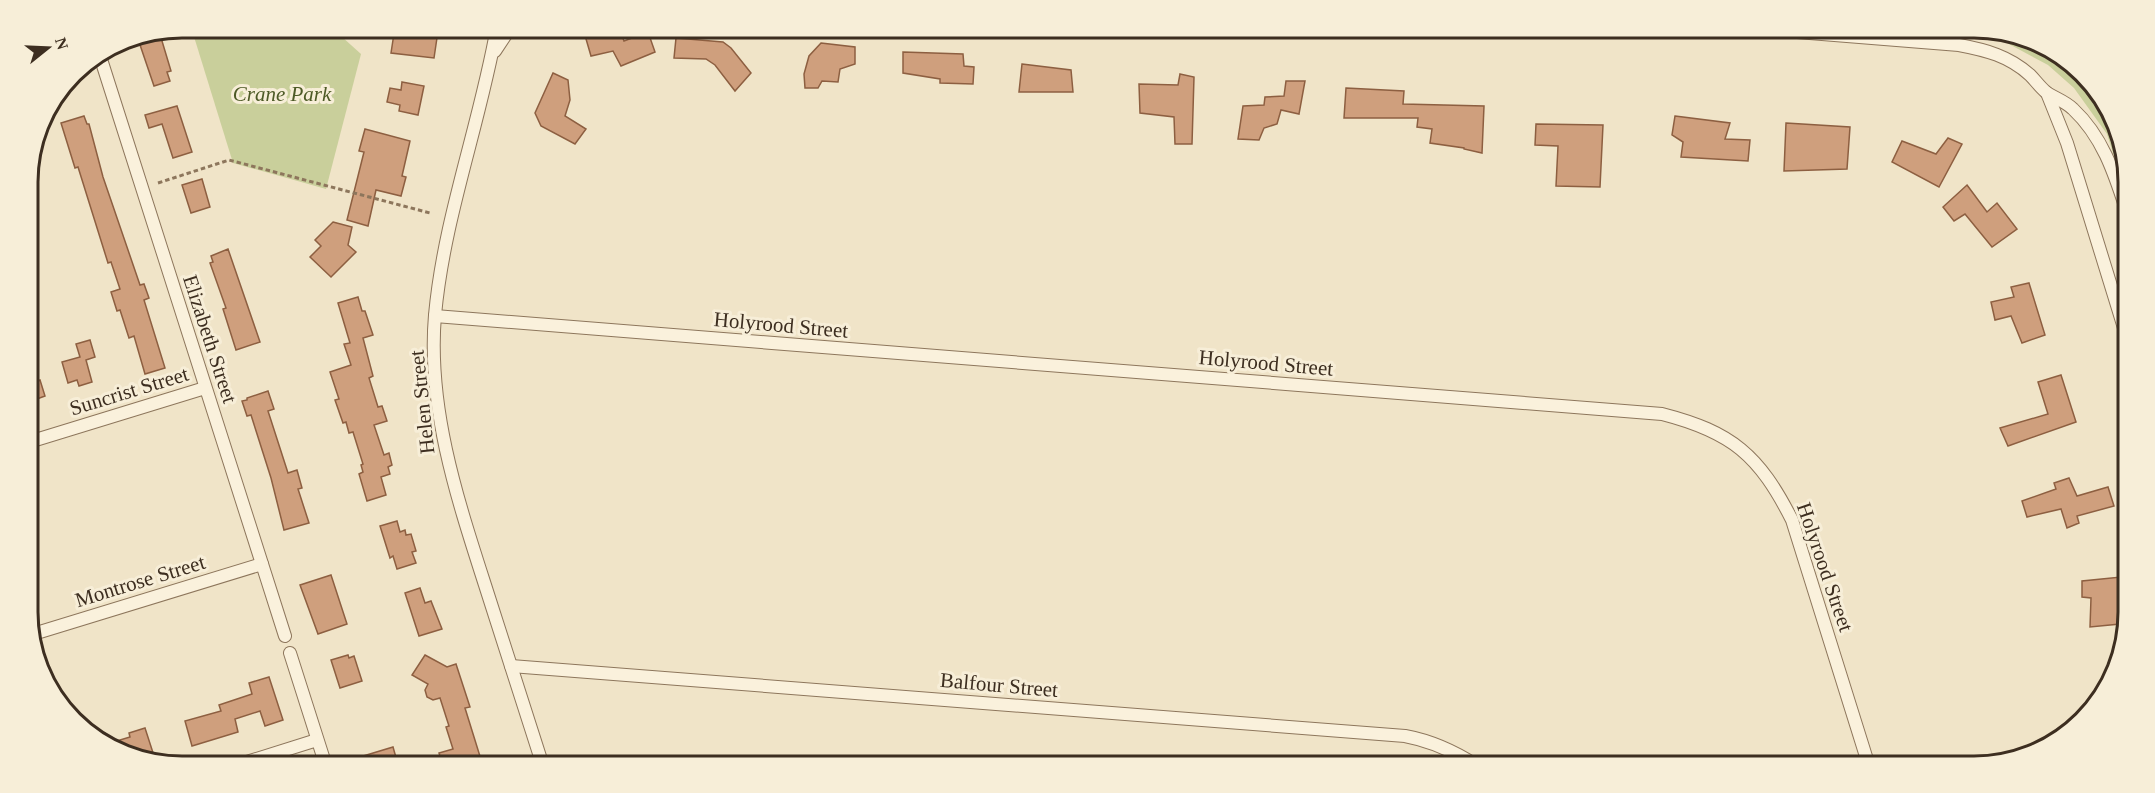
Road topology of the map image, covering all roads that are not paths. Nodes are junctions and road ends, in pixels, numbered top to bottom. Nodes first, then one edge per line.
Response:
1 (495, 38) edge
2 (504, 38) edge
3 (1872, 38) edge
4 (492, 56) junction
5 (102, 62) edge
6 (2047, 93) junction
7 (2118, 183) edge
8 (2118, 309) edge
9 (435, 316) junction
10 (206, 388) junction
11 (38, 439) edge
12 (262, 564) junction
13 (39, 632) edge
14 (285, 636) dead end
15 (290, 653) dead end
16 (511, 666) junction
17 (317, 740) junction
18 (1460, 755) edge
19 (1866, 755) edge
20 (266, 756) edge
21 (323, 756) edge
22 (540, 756) edge

1 - 4 street, Helen Street
2 - 4 street
3 - 6 street
4 - 9 street, Helen Street
5 - 10 street, Elizabeth Street
6 - 7 street
6 - 8 street
9 - 16 street, Helen Street
9 - 19 street, Holyrood Street
10 - 11 street, Suncrist Street
10 - 12 street, Elizabeth Street
12 - 13 street, Montrose Street
12 - 14 street, Elizabeth Street
15 - 17 street
16 - 18 street, Balfour Street
16 - 22 street, Helen Street
17 - 20 street
17 - 21 street

